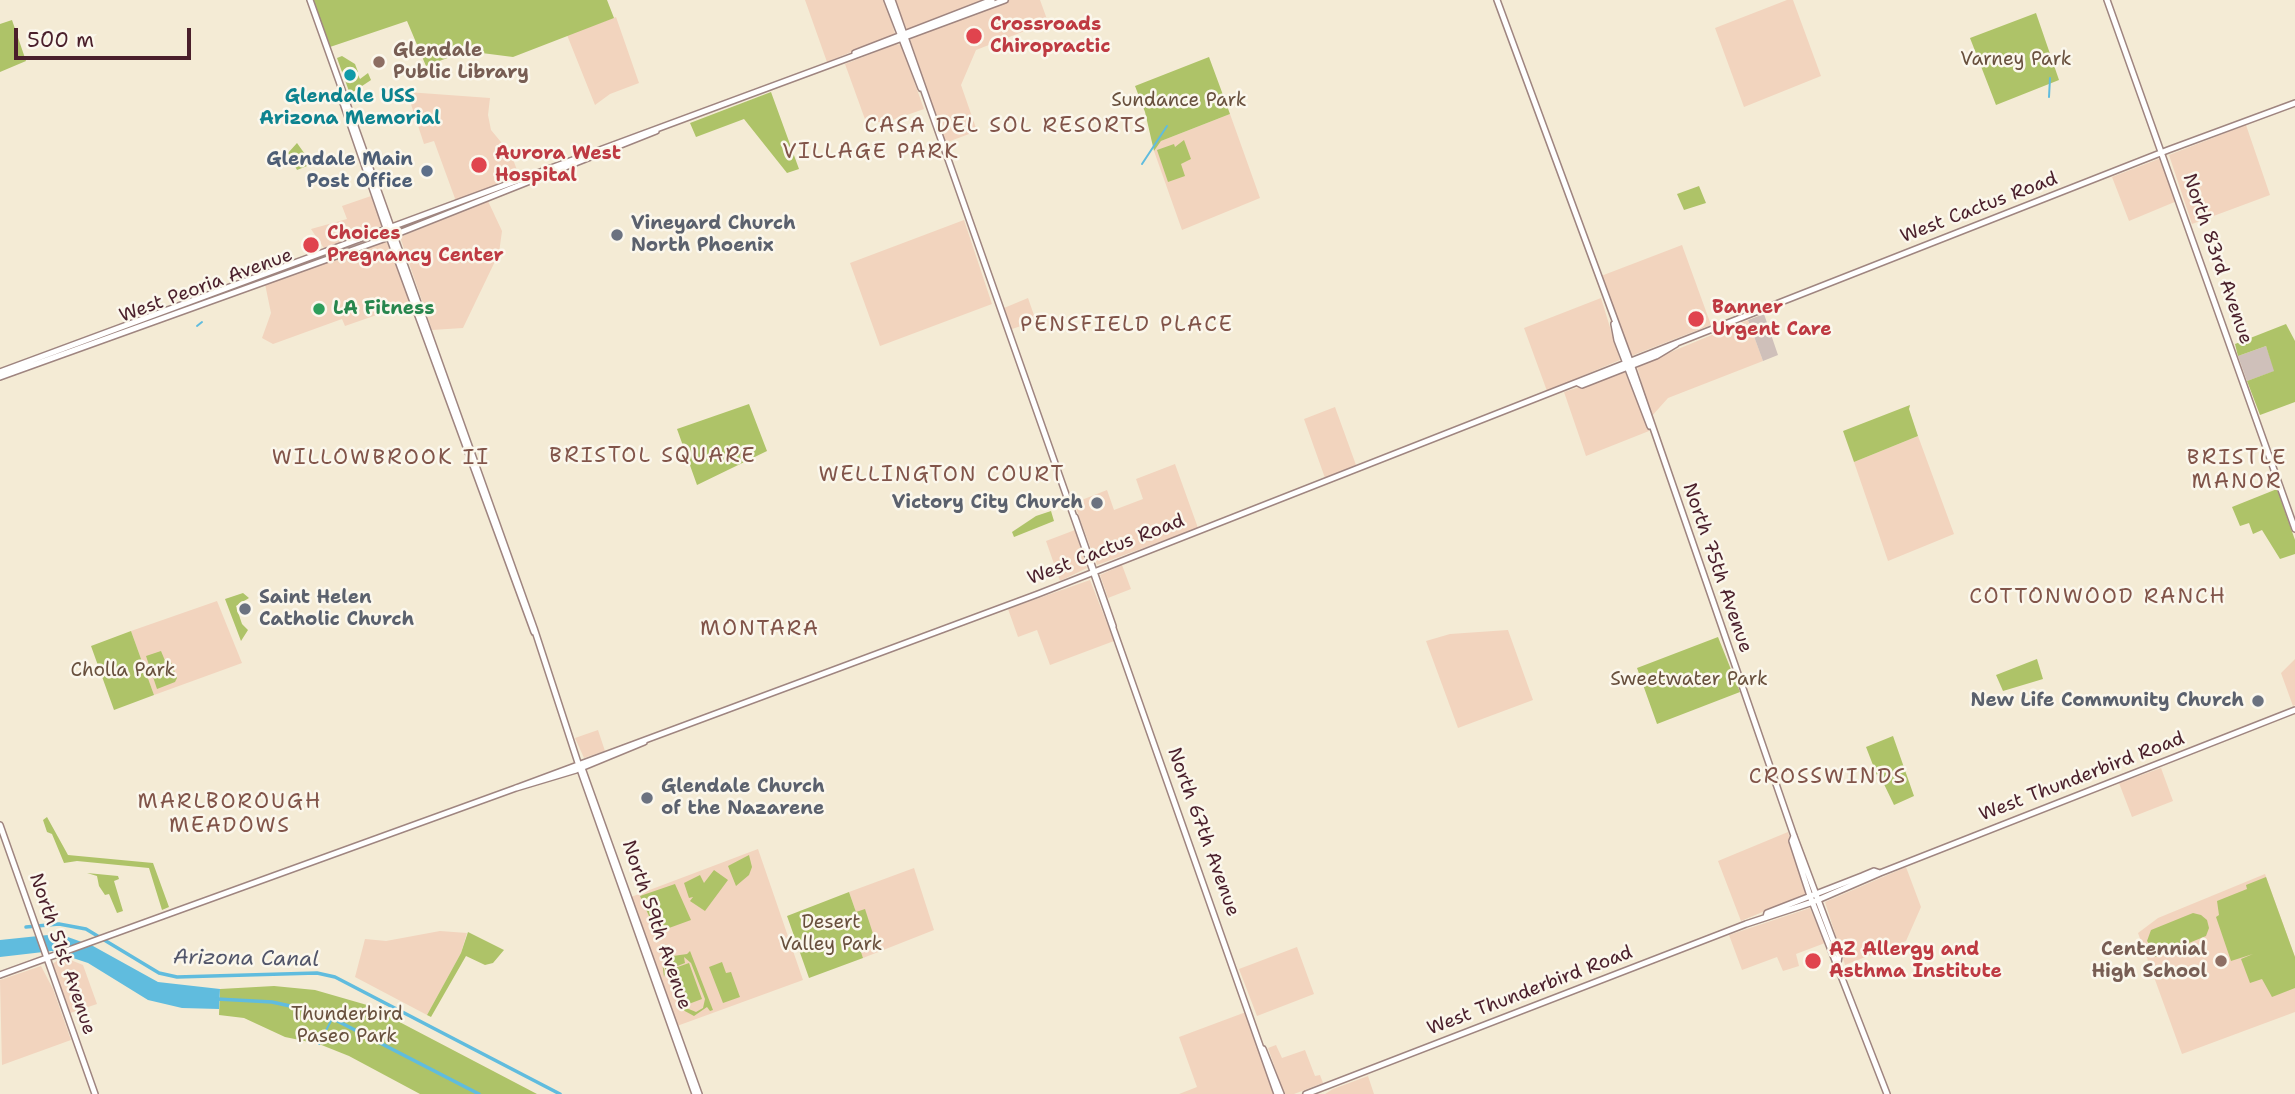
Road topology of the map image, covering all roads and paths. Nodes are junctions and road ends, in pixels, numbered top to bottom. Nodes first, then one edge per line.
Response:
1 (310, 0) edge
2 (889, 0) edge
3 (992, 0) edge
4 (1005, 0) edge
5 (1497, 0) edge
6 (2107, 0) edge
7 (902, 37) junction
8 (344, 100) junction
9 (2295, 103) edge
10 (656, 131) junction
11 (2164, 152) junction
12 (586, 156) junction
13 (560, 171) junction
14 (367, 174) junction
15 (381, 192) junction
16 (441, 214) junction
17 (391, 233) junction
18 (1628, 364) junction
19 (0, 375) edge
20 (1651, 426) junction
21 (2295, 529) edge
22 (1094, 572) junction
23 (2295, 710) edge
24 (581, 766) junction
25 (0, 825) edge
26 (1815, 898) junction
27 (109, 935) junction
28 (645, 955) junction
29 (46, 956) junction
30 (652, 960) junction
31 (0, 975) edge
32 (95, 1094) edge
33 (697, 1094) edge
34 (1279, 1094) edge
35 (1306, 1094) edge
36 (1887, 1094) edge

1 - 8 main road, North 59th Avenue
2 - 7 main road, North 67th Avenue
3 - 7 main road, West Peoria Avenue
4 - 7 main road, West Peoria Avenue
5 - 18 main road, North 75th Avenue
6 - 11 main road, North 83rd Avenue
7 - 10 main road, West Peoria Avenue
7 - 22 main road, North 67th Avenue
8 - 14 main road, North 59th Avenue
8 - 15 main road, North 59th Avenue
9 - 11 main road, West Cactus Road
10 - 12 main road, West Peoria Avenue
10 - 13 main road, West Peoria Avenue
11 - 18 main road, West Cactus Road
11 - 21 main road, North 83rd Avenue
12 - 13 main road
12 - 16 main road, West Peoria Avenue
13 - 16 main road, West Peoria Avenue
14 - 15 main road
14 - 17 main road, North 59th Avenue
15 - 17 main road, North 59th Avenue
16 - 17 main road, West Peoria Avenue
17 - 19 main road, West Peoria Avenue
17 - 24 main road, North 59th Avenue
18 - 20 main road, North 75th Avenue
18 - 20 main road, North 75th Avenue
18 - 22 main road, West Cactus Road
20 - 26 main road, North 75th Avenue
22 - 24 main road, West Cactus Road
22 - 34 main road, North 67th Avenue
23 - 26 main road, West Thunderbird Road
24 - 27 main road, West Cactus Road
24 - 28 main road, North 59th Avenue
24 - 30 main road, North 59th Avenue
25 - 29 main road, North 51st Avenue
26 - 35 main road, West Thunderbird Road
26 - 36 main road, North 75th Avenue
27 - 29 main road, West Cactus Road
27 - 29 main road, West Cactus Road
28 - 30 main road
28 - 33 main road, North 59th Avenue
29 - 31 main road, West Cactus Road
29 - 32 main road, North 51st Avenue
30 - 33 main road, North 59th Avenue

